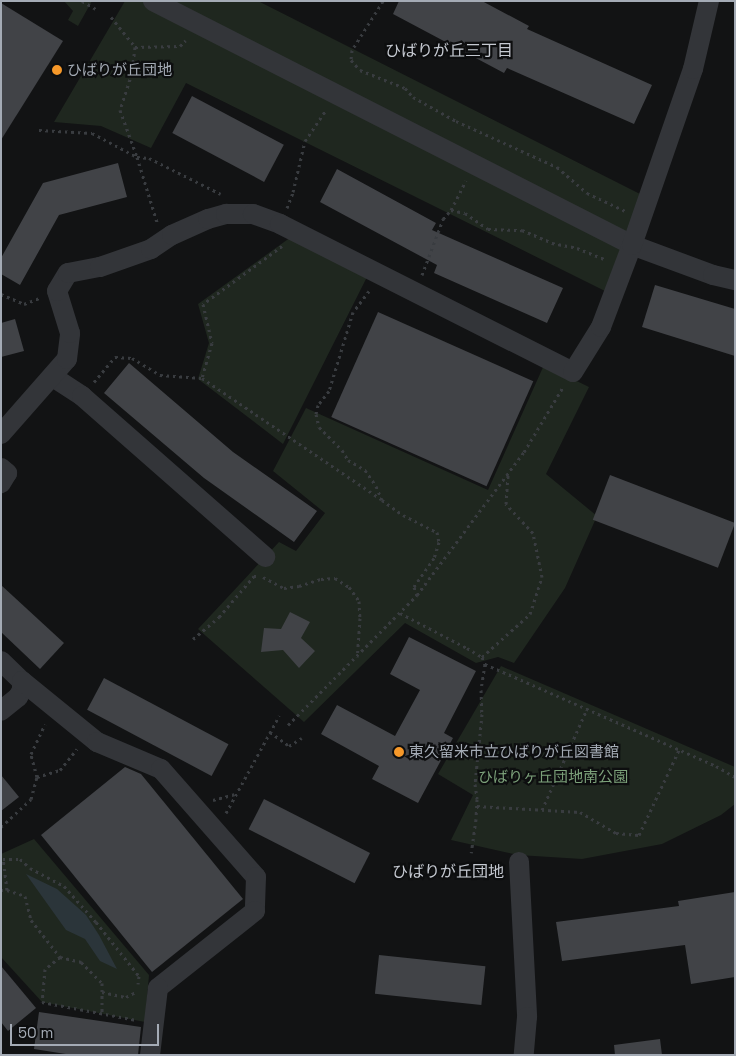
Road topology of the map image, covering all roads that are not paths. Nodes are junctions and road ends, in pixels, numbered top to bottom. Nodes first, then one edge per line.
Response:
1 (153, 1) edge
2 (709, 1) edge
3 (632, 245) junction
4 (735, 280) edge
5 (53, 376) junction
6 (1, 434) edge
7 (266, 556) dead end
8 (1, 661) edge
9 (22, 681) junction
10 (1, 711) edge
11 (519, 862) dead end
12 (150, 1055) edge
13 (524, 1055) edge

1 - 3 street
2 - 3 street
3 - 4 street
3 - 5 street
5 - 6 street
5 - 7 street
8 - 9 street
9 - 10 street
9 - 12 street
11 - 13 street

